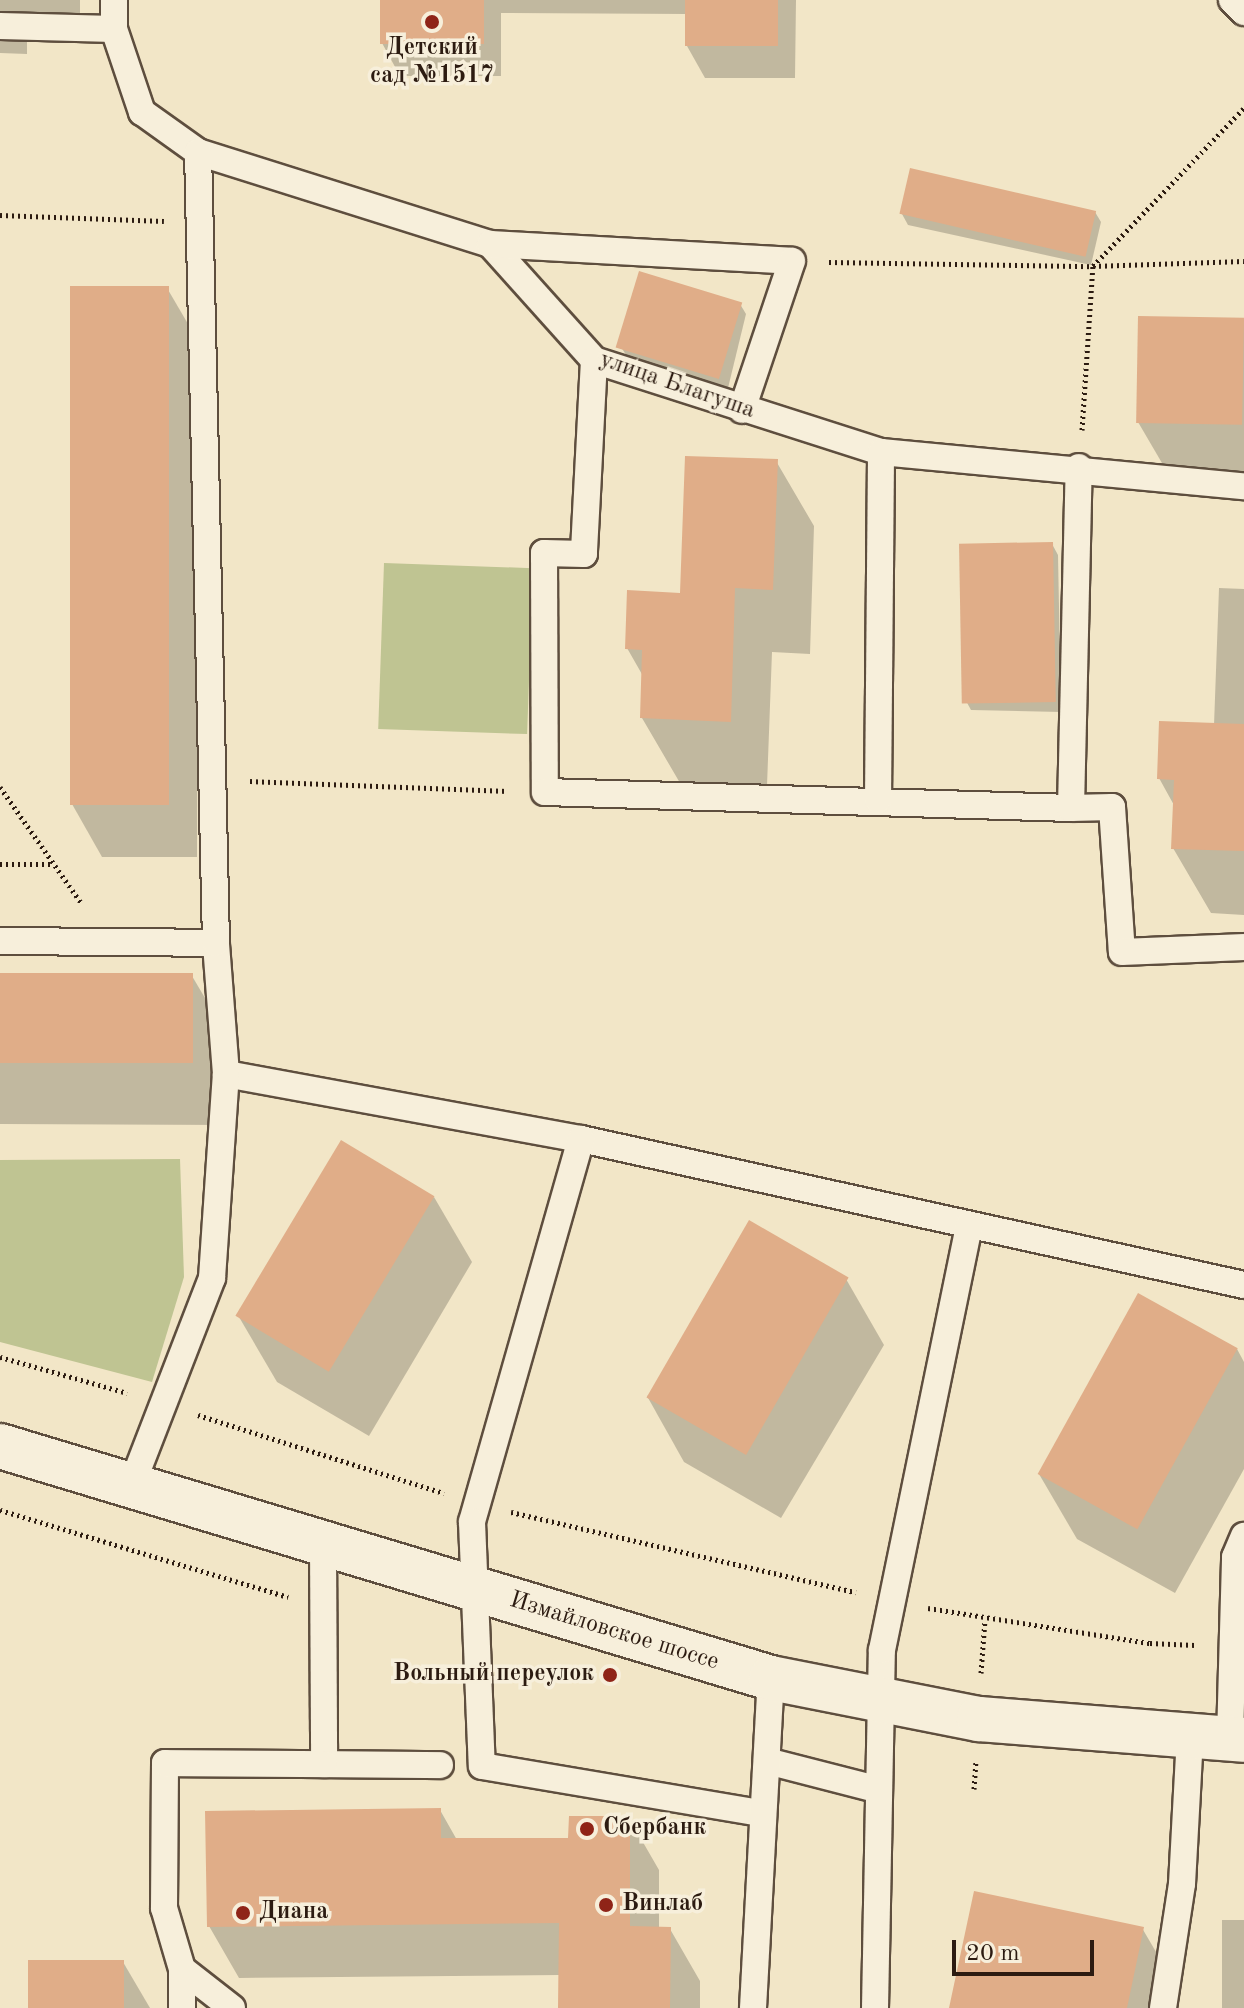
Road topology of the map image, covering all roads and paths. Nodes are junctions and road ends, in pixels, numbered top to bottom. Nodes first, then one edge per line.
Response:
1 (114, 0) edge
2 (1232, 0) edge
3 (1244, 12) edge
4 (0, 26) edge
5 (114, 29) junction
6 (1244, 108) edge
7 (198, 152) junction
8 (0, 214) edge
9 (201, 223) junction
10 (490, 244) junction
11 (792, 261) junction
12 (1244, 261) edge
13 (1093, 266) junction
14 (594, 360) junction
15 (742, 410) junction
16 (881, 452) junction
17 (1079, 467) junction
18 (1244, 486) edge
19 (214, 779) junction
20 (0, 787) edge
21 (545, 792) junction
22 (878, 800) junction
23 (1071, 808) junction
24 (0, 864) edge
25 (54, 864) junction
26 (0, 941) edge
27 (107, 941) junction
28 (216, 943) junction
29 (1244, 947) edge
30 (226, 1074) junction
31 (581, 1139) junction
32 (969, 1225) junction
33 (1244, 1285) edge
34 (0, 1357) edge
35 (163, 1404) junction
36 (0, 1446) edge
37 (131, 1487) junction
38 (478, 1504) junction
39 (0, 1510) edge
40 (1244, 1536) edge
41 (323, 1545) junction
42 (477, 1591) junction
43 (890, 1600) junction
44 (323, 1608) junction
45 (1233, 1647) junction
46 (771, 1678) junction
47 (881, 1702) junction
48 (1221, 1739) edge
49 (767, 1761) junction
50 (324, 1764) junction
51 (440, 1765) dead end
52 (876, 1789) junction
53 (760, 1813) junction
54 (182, 1969) junction
55 (182, 2008) edge
56 (232, 2008) edge
57 (753, 2008) edge
58 (875, 2008) edge
59 (1163, 2008) edge

1 - 5 lane
2 - 3 lane
4 - 5 lane
5 - 7 lane
6 - 13 path
7 - 9 lane
7 - 10 lane
8 - 9 path
9 - 19 lane
10 - 11 lane
10 - 14 lane, улица Благуша
11 - 13 path
11 - 15 lane
12 - 13 path
13 - 17 path
14 - 15 lane, улица Благуша
14 - 21 lane
15 - 16 lane, улица Благуша
16 - 17 lane, улица Благуша
16 - 22 lane
17 - 18 lane, улица Благуша
17 - 23 lane
19 - 21 path
19 - 28 lane
20 - 25 path
21 - 22 lane
22 - 23 lane
23 - 29 lane
24 - 25 path
25 - 27 path
26 - 27 lane
27 - 28 lane
28 - 30 lane
30 - 31 lane
30 - 35 lane
31 - 32 lane
31 - 38 lane
32 - 33 lane
32 - 43 lane
34 - 35 path
35 - 37 lane
35 - 38 path
36 - 37 main road, Измайловское шоссе
37 - 41 main road, Измайловское шоссе
38 - 42 lane
38 - 43 path
39 - 44 path
40 - 45 lane
41 - 42 main road, Измайловское шоссе
41 - 44 lane
42 - 46 main road, Измайловское шоссе
42 - 53 lane
43 - 45 path
43 - 47 lane
44 - 50 lane
45 - 48 lane
46 - 47 main road, Измайловское шоссе
46 - 49 lane
47 - 48 main road, Измайловское шоссе
47 - 52 lane
48 - 59 lane
49 - 52 lane
49 - 53 lane
50 - 51 lane
50 - 54 lane
52 - 58 lane
53 - 57 lane
54 - 55 lane
54 - 56 lane

